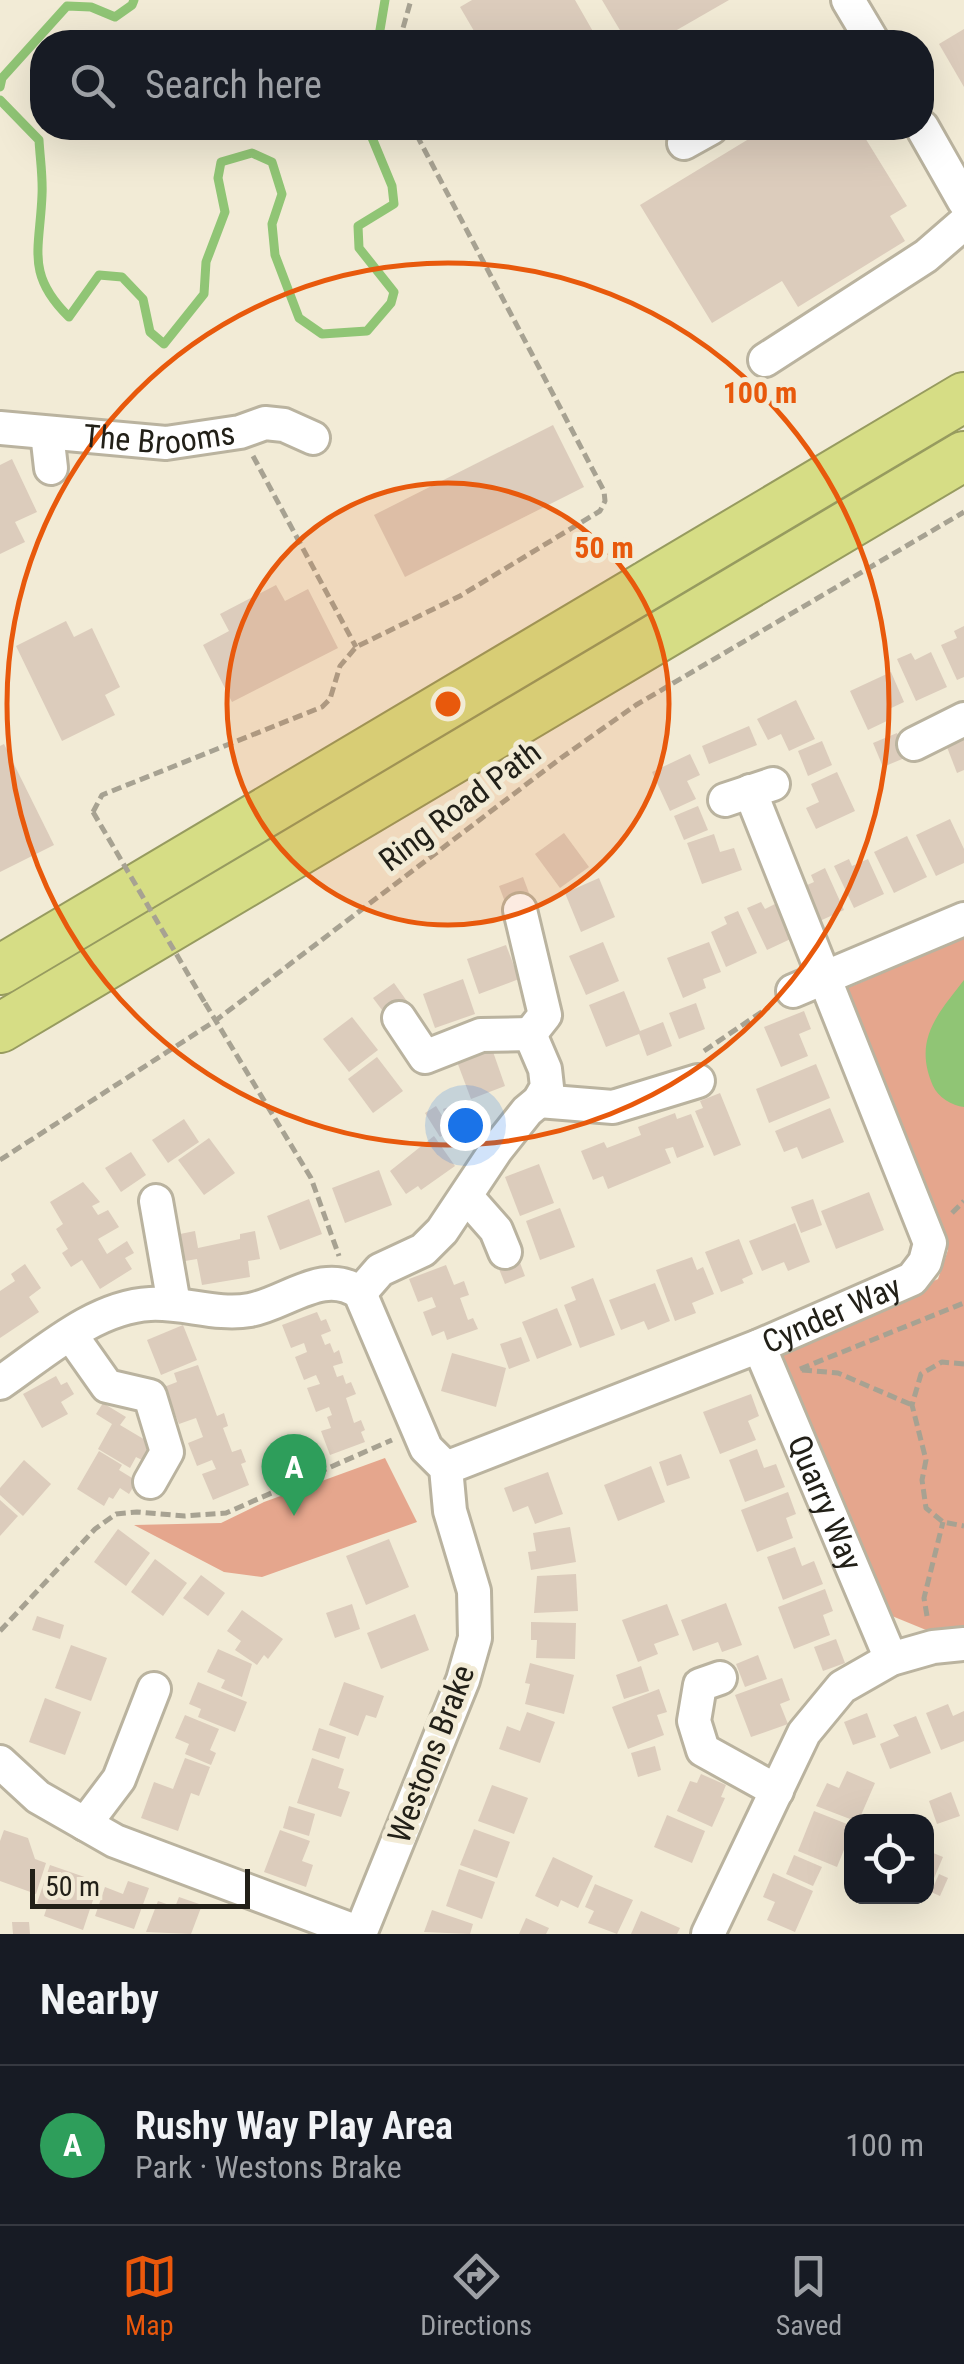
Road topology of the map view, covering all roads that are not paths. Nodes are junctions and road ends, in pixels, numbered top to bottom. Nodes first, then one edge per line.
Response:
1 (848, 0) edge
2 (862, 30) edge
3 (929, 140) edge
4 (964, 201) edge
5 (964, 222) edge
6 (764, 360) dead end
7 (964, 398) edge
8 (0, 428) edge
9 (48, 433) junction
10 (313, 438) dead end
11 (964, 456) edge
12 (51, 468) dead end
13 (964, 720) edge
14 (914, 744) dead end
15 (749, 792) dead end
16 (520, 910) dead end
17 (964, 919) edge
18 (0, 970) edge
19 (826, 979) junction
20 (793, 991) dead end
21 (400, 1018) dead end
22 (0, 1028) edge
23 (530, 1034) junction
24 (698, 1081) dead end
25 (539, 1101) junction
26 (466, 1196) junction
27 (156, 1201) dead end
28 (505, 1252) dead end
29 (354, 1289) junction
30 (174, 1304) junction
31 (71, 1335) junction
32 (759, 1346) junction
33 (0, 1384) edge
34 (446, 1468) junction
35 (150, 1482) dead end
36 (964, 1644) edge
37 (891, 1660) junction
38 (720, 1678) dead end
39 (154, 1690) dead end
40 (0, 1762) edge
41 (777, 1790) junction
42 (85, 1824) junction
43 (360, 1934) edge
44 (708, 1934) edge

1 - 2 street
3 - 4 street
5 - 6 street
7 - 18 highway
8 - 9 street, The Brooms
9 - 10 street, The Brooms
9 - 12 street
11 - 22 highway
13 - 14 street
15 - 19 street, Cynder Way
16 - 23 street
17 - 19 street
19 - 20 street
19 - 32 street, Cynder Way
21 - 23 street
23 - 25 street
24 - 25 street
25 - 26 street
26 - 28 street
26 - 29 street
27 - 30 street
29 - 30 street
29 - 34 street, Westons Brake
30 - 31 street
31 - 33 street
31 - 35 street
32 - 34 street, Cynder Way
32 - 37 street, Quarry Way
34 - 43 street, Westons Brake
36 - 37 street
37 - 41 street
38 - 41 street
39 - 42 street
40 - 42 street
41 - 44 street
42 - 43 street

